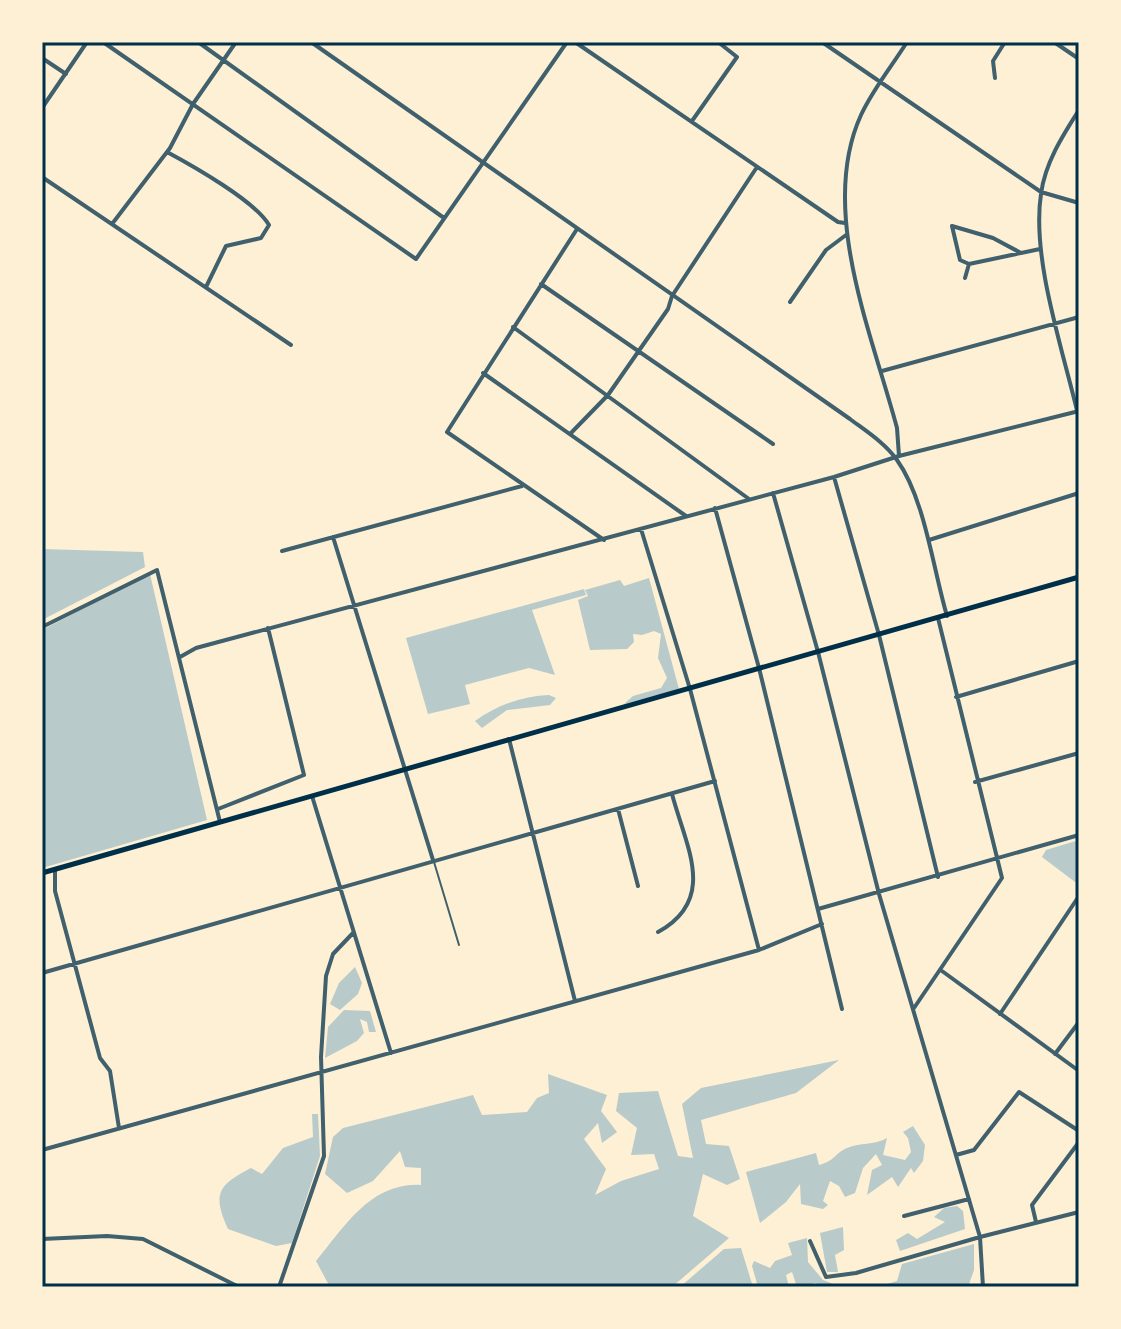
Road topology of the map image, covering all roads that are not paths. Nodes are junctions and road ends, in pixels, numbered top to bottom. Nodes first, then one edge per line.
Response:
1 (87, 42) edge
2 (103, 42) edge
3 (198, 42) edge
4 (236, 42) edge
5 (311, 42) edge
6 (567, 42) edge
7 (575, 42) edge
8 (718, 42) edge
9 (822, 42) edge
10 (907, 42) edge
11 (1005, 42) edge
12 (1054, 42) edge
13 (42, 58) edge
14 (1079, 59) edge
15 (223, 61) junction
16 (66, 74) junction
17 (995, 78) dead end
18 (879, 84) junction
19 (193, 104) junction
20 (42, 108) edge
21 (1079, 110) edge
22 (692, 121) junction
23 (167, 152) junction
24 (483, 162) junction
25 (757, 167) junction
26 (42, 177) edge
27 (1041, 192) junction
28 (1079, 203) edge
29 (444, 218) junction
30 (845, 223) junction
31 (112, 224) junction
32 (577, 229) junction
33 (846, 235) junction
34 (1040, 249) junction
35 (1021, 253) junction
36 (969, 264) junction
37 (965, 278) dead end
38 (541, 284) junction
39 (205, 287) junction
40 (672, 296) junction
41 (790, 302) dead end
42 (1079, 317) edge
43 (1057, 323) junction
44 (513, 327) junction
45 (291, 345) dead end
46 (639, 351) junction
47 (882, 371) junction
48 (483, 373) junction
49 (608, 395) junction
50 (1078, 411) edge
51 (1079, 419) edge
52 (571, 433) junction
53 (773, 444) dead end
54 (897, 457) junction
55 (834, 477) junction
56 (522, 486) junction
57 (773, 493) junction
58 (1079, 493) edge
59 (749, 499) junction
60 (715, 508) junction
61 (686, 516) junction
62 (641, 529) junction
63 (333, 537) junction
64 (604, 540) junction
65 (927, 541) junction
66 (282, 551) dead end
67 (1079, 577) edge
68 (356, 604) junction
69 (947, 616) junction
70 (938, 618) junction
71 (42, 627) edge
72 (268, 628) junction
73 (879, 635) junction
74 (818, 652) junction
75 (180, 657) junction
76 (1079, 661) edge
77 (759, 668) junction
78 (690, 689) junction
79 (956, 697) junction
80 (509, 739) junction
81 (1079, 753) edge
82 (404, 770) junction
83 (715, 781) junction
84 (975, 782) junction
85 (672, 794) junction
86 (312, 796) junction
87 (218, 809) junction
88 (618, 809) junction
89 (220, 822) junction
90 (530, 835) junction
91 (1079, 835) edge
92 (996, 857) junction
93 (433, 860) junction
94 (55, 869) junction
95 (42, 873) edge
96 (938, 877) junction
97 (638, 886) dead end
98 (339, 887) junction
99 (879, 894) junction
100 (1079, 896) edge
101 (818, 909) junction
102 (822, 924) junction
103 (658, 932) dead end
104 (353, 933) junction
105 (459, 945) dead end
106 (759, 950) junction
107 (74, 963) junction
108 (941, 970) junction
109 (42, 973) edge
110 (575, 1001) junction
111 (914, 1008) junction
112 (842, 1009) dead end
113 (1000, 1014) junction
114 (1079, 1022) edge
115 (391, 1053) junction
116 (1055, 1054) junction
117 (1079, 1071) edge
118 (321, 1073) junction
119 (120, 1128) junction
120 (1079, 1131) edge
121 (1079, 1142) edge
122 (42, 1150) edge
123 (956, 1155) junction
124 (969, 1199) junction
125 (1079, 1212) edge
126 (904, 1216) dead end
127 (1036, 1222) junction
128 (980, 1237) junction
129 (42, 1239) edge
130 (810, 1241) dead end
131 (239, 1287) edge
132 (279, 1287) edge
133 (983, 1287) edge

1 - 16 street
2 - 19 street
3 - 15 street
4 - 15 street
5 - 24 street
6 - 24 street
7 - 22 street
8 - 22 street
9 - 18 street
10 - 18 street
11 - 17 street
12 - 14 street
13 - 16 street
15 - 19 street
15 - 29 street
16 - 20 street
18 - 27 street
18 - 30 street
19 - 23 street
19 - 29 street
21 - 27 street
22 - 25 street
23 - 31 street
23 - 39 street
24 - 29 street
24 - 32 street
25 - 30 street
25 - 40 street
26 - 31 street
27 - 28 street
27 - 34 street
30 - 33 street
31 - 39 street
32 - 38 street
32 - 40 street
33 - 41 street
33 - 47 street
34 - 35 street
34 - 43 street
35 - 36 street
35 - 36 street
36 - 37 street
38 - 44 street
38 - 46 street
39 - 45 street
40 - 46 street
40 - 54 street
42 - 43 street
43 - 47 street
43 - 50 street
44 - 48 street
44 - 49 street
46 - 49 street
46 - 53 street
47 - 54 street
48 - 52 street
48 - 56 street
49 - 52 street
49 - 59 street
50 - 51 street
50 - 54 street
52 - 61 street
54 - 55 street
54 - 65 street
55 - 57 street
55 - 73 street
56 - 63 street
56 - 64 street
57 - 59 street
57 - 74 street
58 - 65 street
59 - 60 street
60 - 61 street
60 - 77 street
61 - 62 street
62 - 64 street
62 - 78 street
63 - 66 street
63 - 68 street
64 - 68 street
65 - 69 street
67 - 69 main road
68 - 72 street
68 - 82 street
69 - 70 main road
70 - 73 main road
70 - 79 street
71 - 75 street
72 - 75 street
72 - 87 street
73 - 74 main road
73 - 96 street
74 - 77 main road
74 - 99 street
75 - 87 street
76 - 79 street
77 - 78 main road
77 - 101 street
78 - 80 main road
78 - 83 street
79 - 84 street
80 - 82 main road
80 - 90 street
81 - 84 street
82 - 86 main road
82 - 93 street
83 - 85 street
83 - 106 street
84 - 92 street
85 - 88 street
85 - 103 street
86 - 89 main road
86 - 98 street
87 - 89 street
88 - 90 street
88 - 97 street
89 - 94 main road
90 - 93 street
90 - 110 street
91 - 92 street
92 - 96 street
92 - 108 street
93 - 98 street
93 - 105 lane
94 - 95 main road
94 - 107 street
96 - 99 street
98 - 104 street
98 - 107 street
99 - 101 street
99 - 111 street
100 - 113 street
101 - 102 street
102 - 106 street
102 - 112 street
104 - 115 street
104 - 118 street
106 - 110 street
107 - 109 street
107 - 119 street
108 - 111 street
108 - 113 street
110 - 115 street
111 - 123 street
113 - 116 street
114 - 116 street
115 - 118 street
116 - 117 street
118 - 119 street
118 - 132 street
119 - 122 street
120 - 123 street
121 - 127 street
123 - 124 street
124 - 126 street
124 - 128 street
125 - 127 street
127 - 128 street
128 - 130 street
128 - 133 street
129 - 131 street

